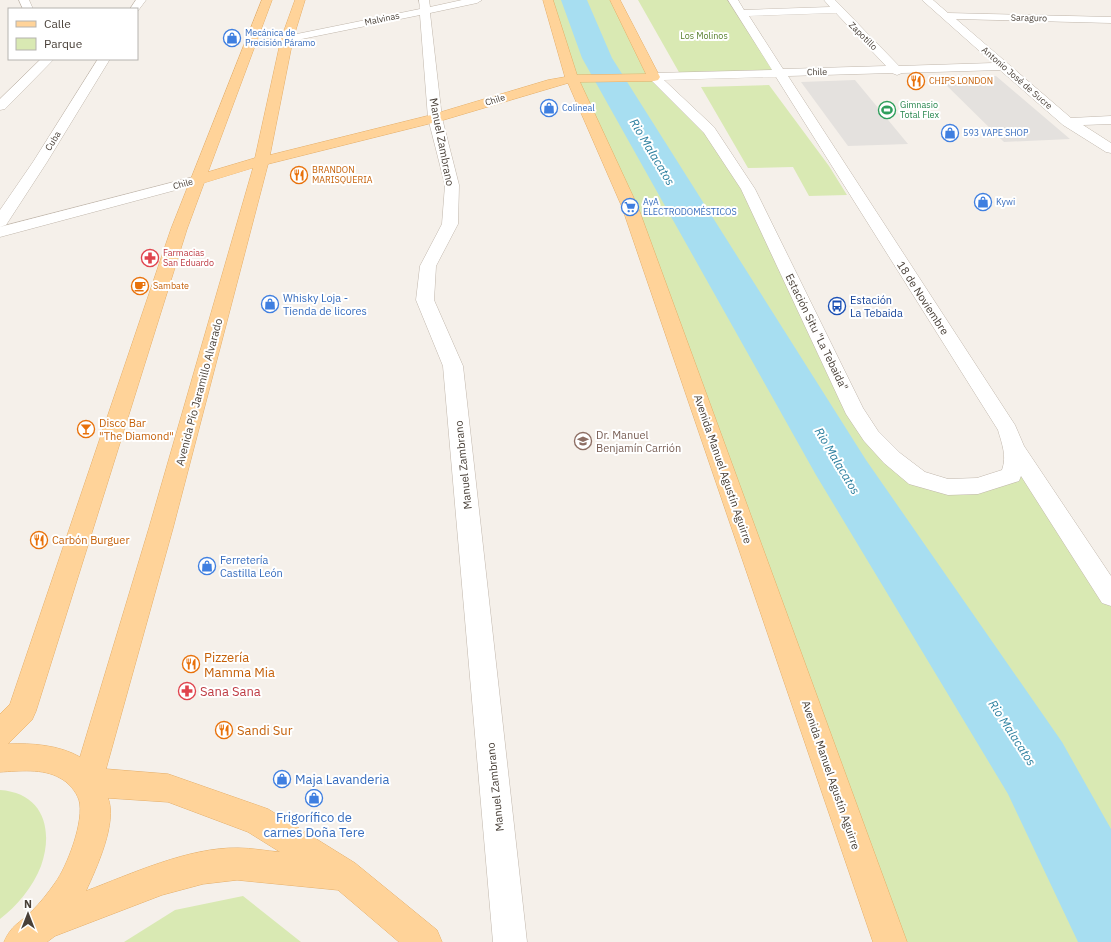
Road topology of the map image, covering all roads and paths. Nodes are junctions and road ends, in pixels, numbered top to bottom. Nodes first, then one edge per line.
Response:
1 (267, 0) edge
2 (300, 0) edge
3 (477, 0) edge
4 (548, 0) edge
5 (615, 0) edge
6 (733, 0) edge
7 (829, 0) edge
8 (927, 0) edge
9 (424, 5) edge
10 (838, 10) junction
11 (743, 13) junction
12 (948, 16) junction
13 (1111, 20) edge
14 (287, 40) junction
15 (250, 45) junction
16 (47, 60) edge
17 (103, 60) edge
18 (1005, 66) junction
19 (897, 70) junction
20 (779, 73) junction
21 (649, 77) junction
22 (578, 79) junction
23 (0, 106) edge
24 (436, 118) junction
25 (1111, 120) edge
26 (1068, 122) junction
27 (1111, 149) edge
28 (262, 161) junction
29 (197, 180) junction
30 (0, 222) edge
31 (0, 232) edge
32 (1014, 447) junction
33 (1111, 596) edge
34 (0, 734) edge
35 (0, 758) edge
36 (86, 782) junction
37 (344, 874) junction
38 (35, 936) edge
39 (426, 942) edge
40 (510, 942) edge
41 (890, 942) edge

1 - 15 main road
2 - 14 main road, Avenida Pío Jaramillo Alvarado
3 - 9 street, Malvinas
4 - 22 main road, Avenida Manuel Agustín Aguirre
5 - 21 main road
6 - 11 street, 18 de Noviembre
7 - 10 street, Zapotillo
8 - 12 street, Antonio José de Sucre
9 - 14 street, Malvinas
9 - 24 street, Manuel Zambrano
10 - 11 street
10 - 19 street, Zapotillo
11 - 20 street, 18 de Noviembre
12 - 13 street, Saraguro
12 - 18 street, Antonio José de Sucre
14 - 15 street, Malvinas
14 - 28 main road, Avenida Pío Jaramillo Alvarado
15 - 29 main road
16 - 23 street
17 - 30 street, Cuba
18 - 19 street, Chile
18 - 26 street, Antonio José de Sucre
19 - 20 street, Chile
20 - 21 street, Chile
20 - 32 street, 18 de Noviembre
21 - 22 main road, Chile
21 - 32 street, Estación Situ "La Tebaida"
22 - 24 main road, Chile
22 - 41 main road, Avenida Manuel Agustín Aguirre
24 - 28 main road, Chile
24 - 40 street, Manuel Zambrano
25 - 26 street
26 - 27 street, Antonio José de Sucre
28 - 29 main road, Chile
28 - 36 main road, Avenida Pío Jaramillo Alvarado
29 - 31 street, Chile
29 - 34 main road
32 - 33 street, 18 de Noviembre
35 - 36 main road
36 - 37 main road
36 - 38 main road
37 - 38 main road
37 - 39 main road

